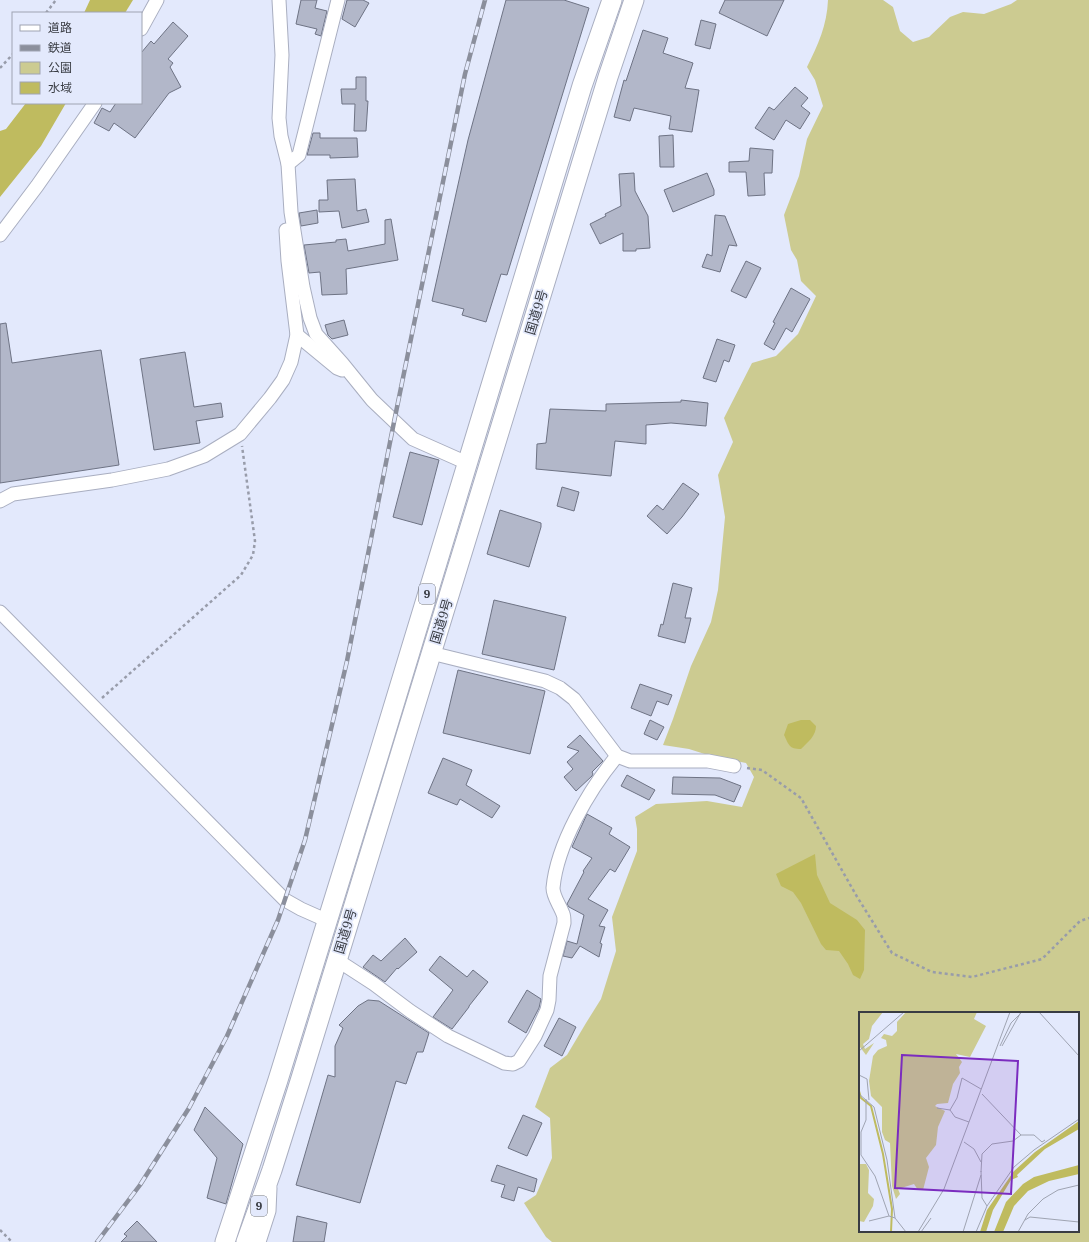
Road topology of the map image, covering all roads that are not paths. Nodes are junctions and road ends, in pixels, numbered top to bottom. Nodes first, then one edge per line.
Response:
1 (157, 0) edge
2 (279, 0) edge
3 (338, 0) edge
4 (612, 0) edge
5 (634, 0) edge
6 (142, 27) edge
7 (94, 104) edge
8 (288, 164) junction
9 (290, 191) junction
10 (0, 235) edge
11 (297, 335) junction
12 (349, 372) junction
13 (467, 463) junction
14 (0, 501) edge
15 (0, 612) edge
16 (431, 653) junction
17 (616, 756) junction
18 (734, 766) road end
19 (328, 921) junction
20 (337, 960) junction
21 (272, 1170) junction
22 (225, 1242) edge
23 (246, 1242) edge
24 (259, 1242) edge

1 - 6 street
2 - 8 street
3 - 8 street
4 - 13 highway, 国道9号 / 9
5 - 16 highway, 国道9号 / 9
7 - 10 street
8 - 9 street
9 - 11 street
9 - 12 street
11 - 12 street
11 - 14 street
12 - 13 street
13 - 19 highway, 国道9号 / 9
15 - 19 street
16 - 17 street
16 - 20 highway, 国道9号 / 9
17 - 18 street
17 - 20 street
19 - 22 highway, 国道9号 / 9
20 - 21 highway, 国道9号 / 9
21 - 23 highway, 国道9号 / 9
21 - 24 street

